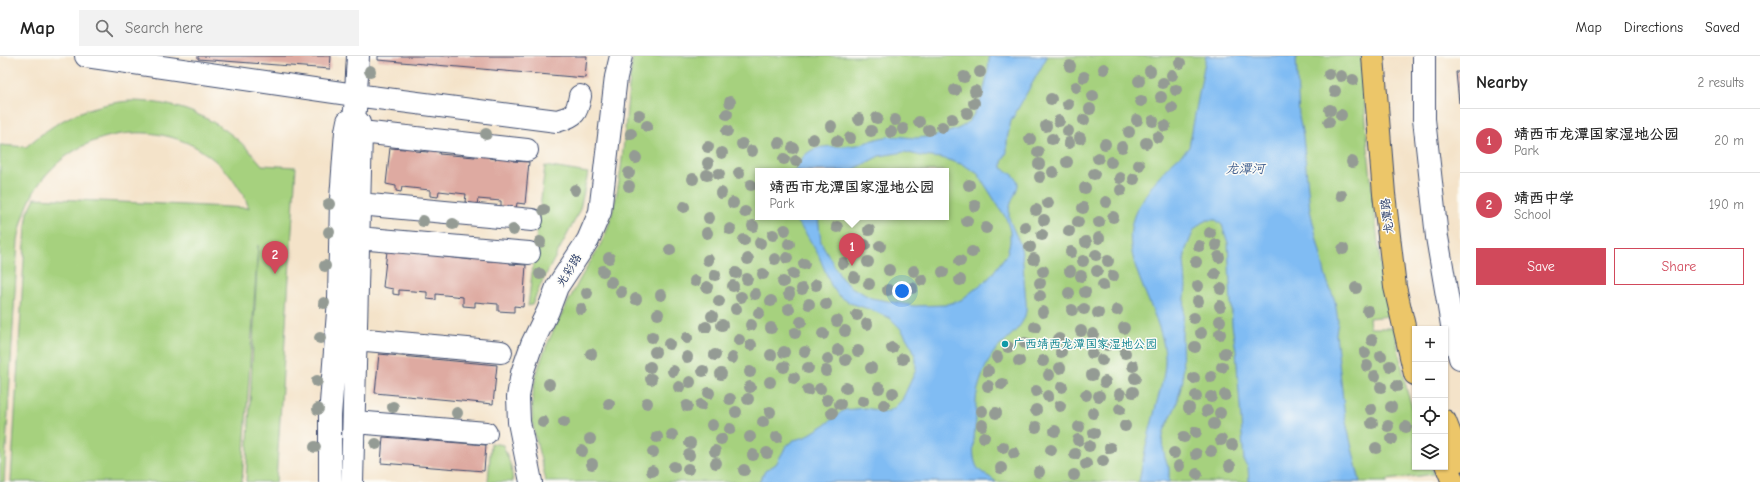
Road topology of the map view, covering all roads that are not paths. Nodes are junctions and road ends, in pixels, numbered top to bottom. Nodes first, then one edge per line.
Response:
1 (86, 56) edge
2 (358, 56) edge
3 (621, 56) edge
4 (1373, 56) edge
5 (1388, 56) edge
6 (1424, 56) edge
7 (176, 62) edge
8 (356, 96) junction
9 (580, 96) dead end
10 (357, 125) junction
11 (527, 150) dead end
12 (359, 204) junction
13 (532, 220) dead end
14 (358, 238) junction
15 (529, 253) dead end
16 (1416, 326) edge
17 (355, 339) junction
18 (501, 352) dead end
19 (1460, 358) edge
20 (1412, 362) edge
21 (355, 422) junction
22 (1448, 429) edge
23 (486, 433) dead end
24 (1460, 460) edge
25 (1448, 470) edge
26 (330, 482) edge
27 (352, 482) edge
28 (531, 482) edge
29 (1453, 482) edge

1 - 7 street
2 - 8 street
3 - 28 street, 光彩路
4 - 20 main road, 龙潭路
5 - 16 main road, 龙潭路
6 - 19 street
7 - 8 street
8 - 9 street
8 - 10 street
10 - 11 street
10 - 12 street
10 - 26 street
12 - 13 street
12 - 14 street
14 - 15 street
14 - 17 street
17 - 18 street
17 - 21 street
21 - 23 street
21 - 27 street
22 - 24 main road
25 - 29 main road

